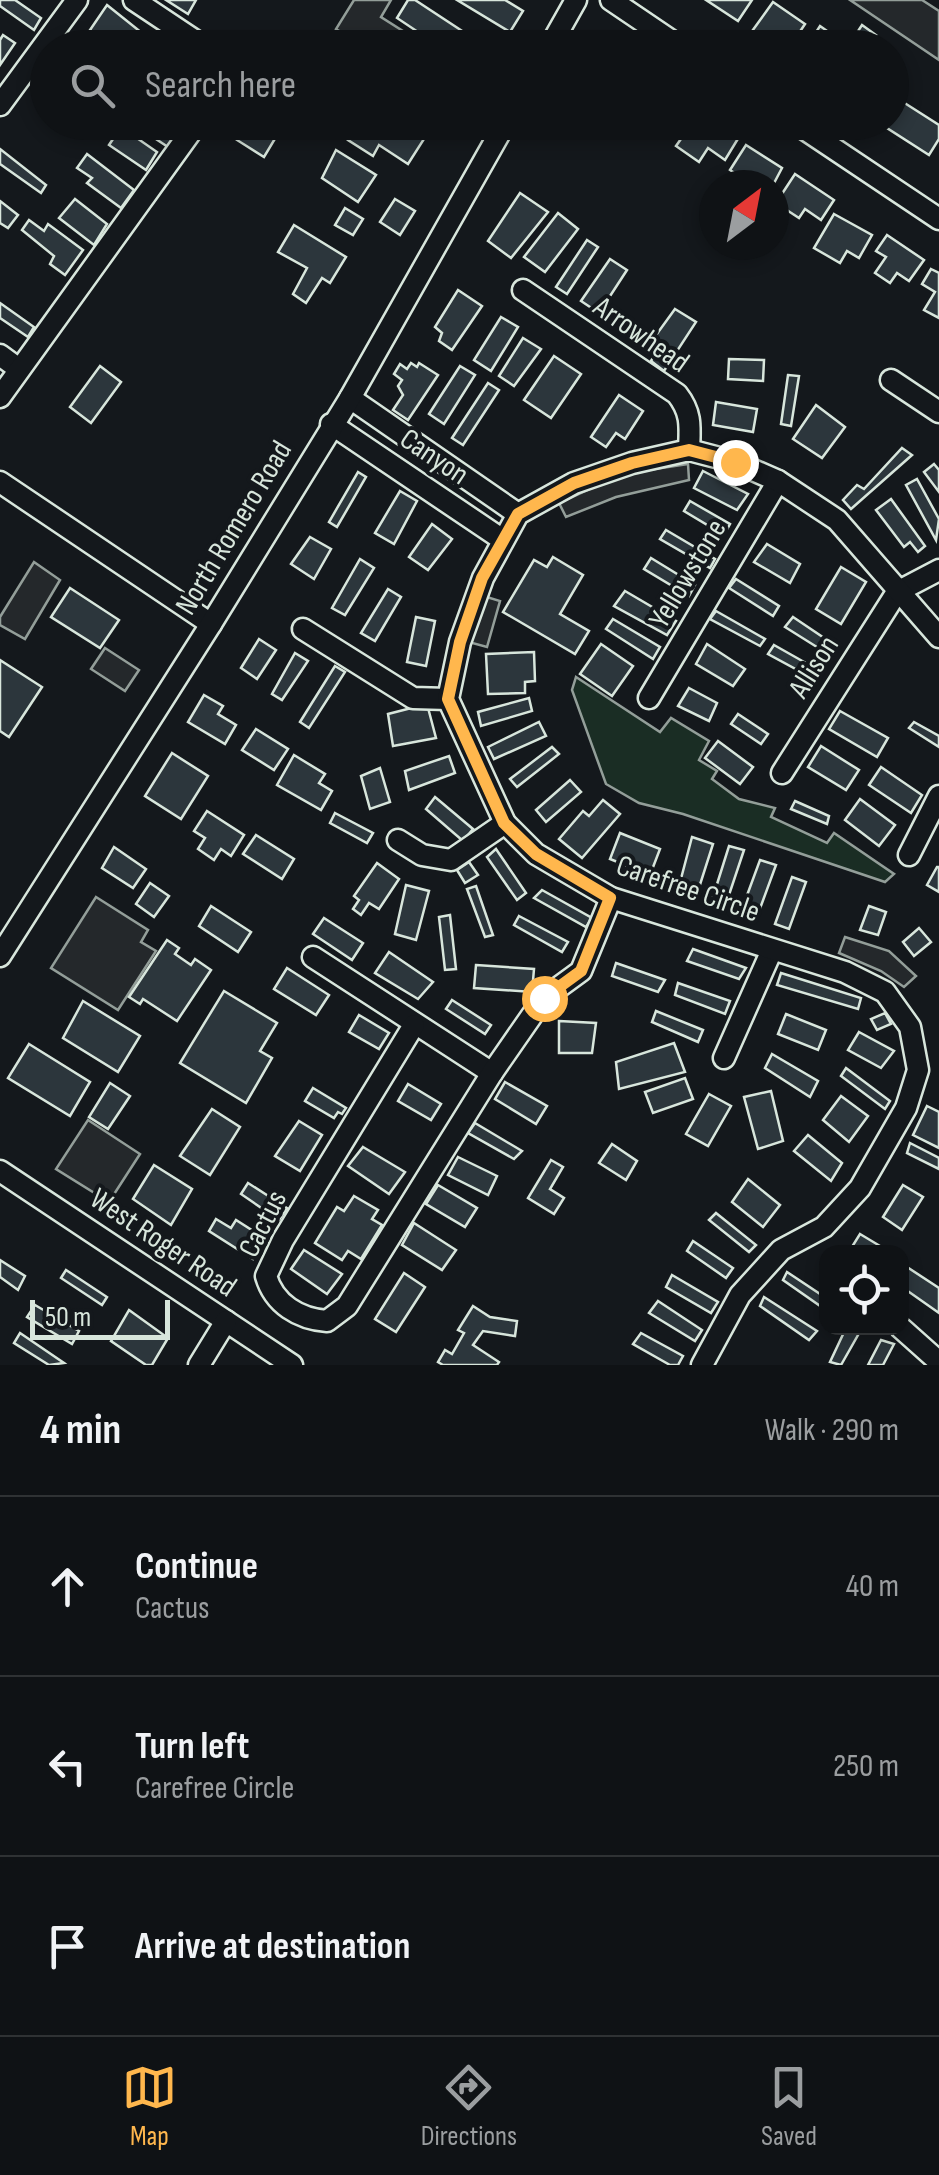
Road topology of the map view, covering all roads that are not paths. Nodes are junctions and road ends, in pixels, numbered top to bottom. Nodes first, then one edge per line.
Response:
1 (77, 0) edge
2 (134, 0) edge
3 (576, 0) edge
4 (611, 0) edge
5 (55, 30) edge
6 (179, 30) edge
7 (559, 30) edge
8 (655, 30) edge
9 (30, 65) edge
10 (0, 106) edge
11 (185, 140) edge
12 (496, 140) edge
13 (821, 140) edge
14 (939, 219) edge
15 (523, 290) dead end
16 (0, 355) edge
17 (20, 369) junction
18 (891, 380) dead end
19 (0, 397) edge
20 (350, 398) junction
21 (939, 412) edge
22 (331, 424) junction
23 (689, 450) junction
24 (778, 481) junction
25 (0, 482) edge
26 (518, 514) junction
27 (504, 540) junction
28 (939, 570) edge
29 (897, 592) junction
30 (211, 624) junction
31 (303, 629) dead end
32 (939, 637) edge
33 (649, 698) dead end
34 (448, 699) junction
35 (782, 773) dead end
36 (939, 796) edge
37 (504, 823) junction
38 (398, 840) dead end
39 (910, 854) dead end
40 (610, 898) junction
41 (772, 950) junction
42 (0, 956) edge
43 (313, 957) dead end
44 (414, 1025) junction
45 (724, 1058) dead end
46 (492, 1073) junction
47 (0, 1171) edge
48 (226, 1321) junction
49 (909, 1335) edge
50 (938, 1362) edge
51 (199, 1365) edge
52 (292, 1365) edge
53 (702, 1365) edge

1 - 5 street
2 - 6 street
3 - 7 street
4 - 8 street
9 - 10 street
11 - 17 street
12 - 20 street, North Romero Road
13 - 14 street
15 - 23 street, Arrowhead
16 - 17 street
17 - 19 street
18 - 21 street
20 - 22 street, North Romero Road
20 - 26 street, Canyon
22 - 27 street, Canyon
22 - 30 street, North Romero Road
23 - 24 street
23 - 26 street
24 - 29 street
24 - 33 street, Yellowstone
25 - 30 street
26 - 27 street
27 - 34 street
28 - 29 street
29 - 32 street
29 - 35 street, Allison
30 - 42 street, North Romero Road
31 - 34 street
34 - 37 street, Carefree Circle
36 - 39 street
37 - 38 street
37 - 40 street, Carefree Circle
40 - 41 street, Carefree Circle
40 - 46 street, Cactus
41 - 45 street
41 - 53 street, Carefree Circle
43 - 44 street
44 - 46 street
44 - 46 street, Cactus
47 - 48 street, West Roger Road
48 - 51 street
48 - 52 street, West Roger Road
49 - 50 street

